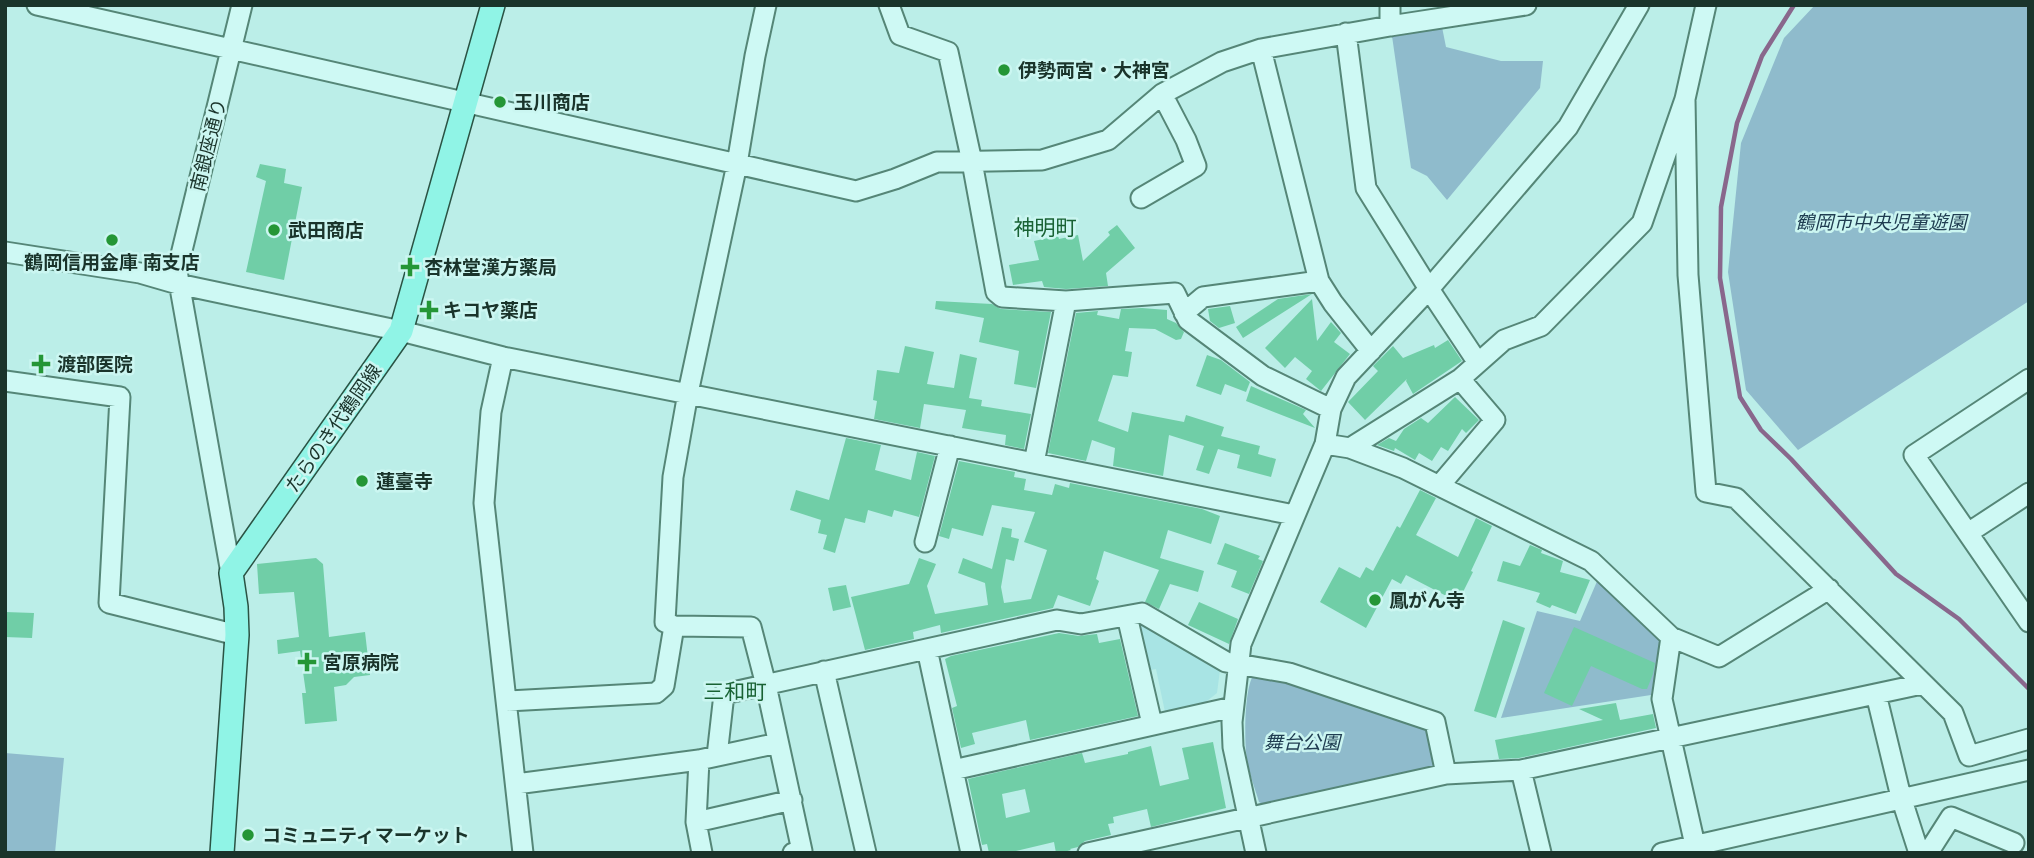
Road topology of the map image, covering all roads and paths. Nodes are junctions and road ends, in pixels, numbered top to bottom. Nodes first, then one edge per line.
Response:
1 (37, 5) edge
2 (242, 5) edge
3 (493, 5) edge
4 (766, 5) edge
5 (889, 5) edge
6 (1390, 5) edge
7 (1526, 5) edge
8 (1639, 5) edge
9 (1706, 5) edge
10 (1390, 26) junction
11 (1346, 33) junction
12 (1261, 49) junction
13 (232, 50) junction
14 (1162, 94) junction
15 (1685, 99) junction
16 (466, 103) junction
17 (972, 162) junction
18 (737, 164) junction
19 (1141, 198) dead end
20 (5, 253) edge
21 (1319, 281) junction
22 (178, 284) junction
23 (1429, 289) junction
24 (1066, 301) junction
25 (1184, 313) junction
26 (401, 331) junction
27 (1371, 351) junction
28 (503, 357) junction
29 (1478, 363) junction
30 (1460, 379) junction
31 (5, 381) edge
32 (2027, 383) edge
33 (688, 393) junction
34 (1331, 409) junction
35 (1325, 444) junction
36 (950, 446) junction
37 (1350, 448) junction
38 (1034, 463) junction
39 (1440, 485) junction
40 (2029, 492) edge
41 (1294, 515) junction
42 (1968, 533) junction
43 (925, 542) dead end
44 (231, 573) junction
45 (1829, 589) junction
46 (1127, 616) junction
47 (2029, 622) edge
48 (674, 626) junction
49 (237, 635) junction
50 (1671, 637) junction
51 (927, 649) junction
52 (1239, 664) junction
53 (824, 671) junction
54 (1922, 684) junction
55 (766, 685) junction
56 (1876, 694) junction
57 (506, 701) junction
58 (1233, 706) junction
59 (1152, 724) junction
60 (1671, 738) junction
61 (2029, 739) edge
62 (778, 743) junction
63 (708, 758) junction
64 (953, 769) junction
65 (2029, 769) edge
66 (1521, 770) junction
67 (1446, 774) junction
68 (516, 784) junction
69 (1901, 797) junction
70 (792, 800) junction
71 (1248, 817) junction
72 (696, 822) junction
73 (2014, 843) dead end
74 (1695, 845) junction
75 (222, 853) edge
76 (523, 853) edge
77 (702, 853) edge
78 (793, 853) edge
79 (866, 853) edge
80 (971, 853) edge
81 (1088, 853) edge
82 (1256, 853) edge
83 (1541, 853) edge
84 (1662, 853) edge
85 (1919, 853) edge
86 (1928, 853) edge

1 - 13 street
2 - 13 street, 南銀座通り
3 - 16 main road, たらのき代鶴岡線
4 - 18 street
5 - 17 street
6 - 10 street
7 - 10 street
8 - 23 street
9 - 15 street
10 - 11 street
11 - 12 street
11 - 23 street
12 - 14 street
12 - 21 street
13 - 16 street
13 - 22 street, 南銀座通り
14 - 17 street
14 - 19 street
15 - 29 street
15 - 45 street
16 - 18 street
16 - 26 main road, たらのき代鶴岡線
17 - 18 street
17 - 24 street
18 - 33 street
20 - 22 street
21 - 25 street
21 - 27 street
22 - 26 street
22 - 44 street, 南銀座通り
23 - 27 street
23 - 29 street
24 - 25 street
24 - 38 street
25 - 34 street
26 - 28 street
26 - 44 main road, たらのき代鶴岡線
27 - 34 street
28 - 33 street
28 - 57 street
29 - 30 street
30 - 37 street
30 - 39 street
31 - 49 street
32 - 42 street
33 - 36 street
33 - 48 street
34 - 35 street
35 - 37 street
35 - 41 street
36 - 38 street
36 - 43 street
37 - 39 street
38 - 41 street
39 - 50 street
40 - 42 street
41 - 52 street
42 - 47 street
44 - 49 main road
45 - 50 street
45 - 54 street
46 - 51 street
46 - 52 street
46 - 59 street
48 - 55 street
48 - 57 street
49 - 75 main road
50 - 60 street
51 - 53 street
51 - 64 street
52 - 58 street
52 - 67 street
53 - 55 street
53 - 79 street
54 - 56 street
54 - 61 street
55 - 62 street
55 - 63 street
56 - 60 street
56 - 69 street
57 - 68 street
58 - 59 street
58 - 71 street
59 - 64 street
60 - 66 street
60 - 74 street
62 - 63 street
62 - 70 street
63 - 68 street
63 - 72 street
64 - 80 street
65 - 69 street
66 - 67 street
66 - 83 street
67 - 71 street
68 - 76 street
69 - 74 street
69 - 85 street
70 - 72 street
70 - 78 street
71 - 81 street
71 - 82 street
72 - 77 street
73 - 86 street
74 - 84 street

